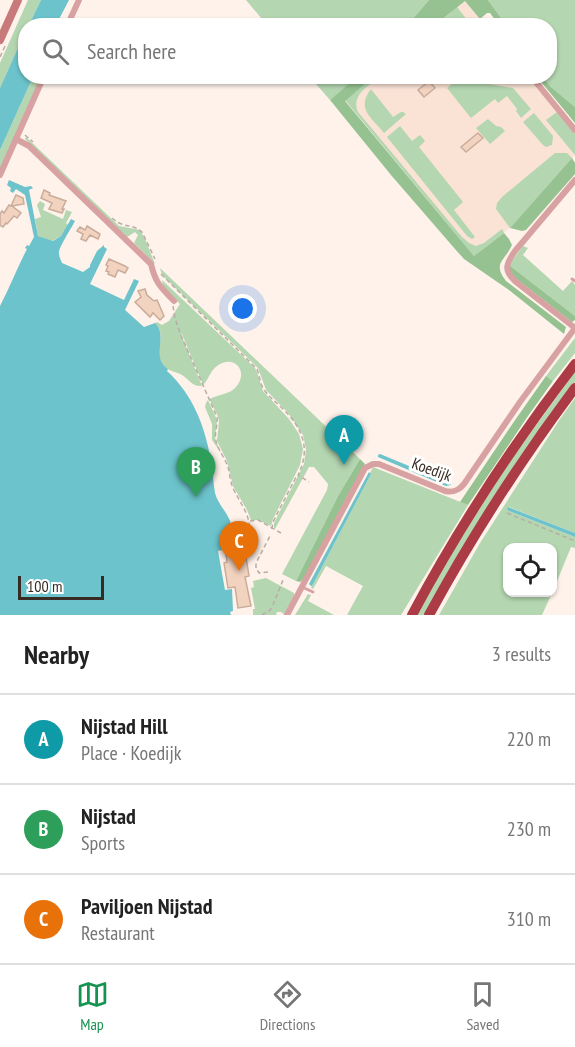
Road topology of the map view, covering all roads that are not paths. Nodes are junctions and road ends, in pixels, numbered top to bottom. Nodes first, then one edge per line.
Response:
1 (18, 0) edge
2 (79, 0) edge
3 (71, 18) edge
4 (0, 40) edge
5 (41, 84) edge
6 (538, 84) edge
7 (575, 130) edge
8 (16, 139) junction
9 (0, 175) edge
10 (575, 180) edge
11 (174, 300) road end
12 (575, 328) edge
13 (575, 364) edge
14 (575, 388) edge
15 (302, 586) junction
16 (313, 592) dead end
17 (287, 615) edge
18 (412, 615) edge
19 (429, 615) edge

1 - 4 street
2 - 3 street
5 - 8 street
6 - 7 street
8 - 9 street
8 - 11 street
10 - 12 street, Koedijk
12 - 15 street, Koedijk
13 - 18 highway
14 - 19 highway
15 - 16 lane
15 - 17 street, Koedijk

